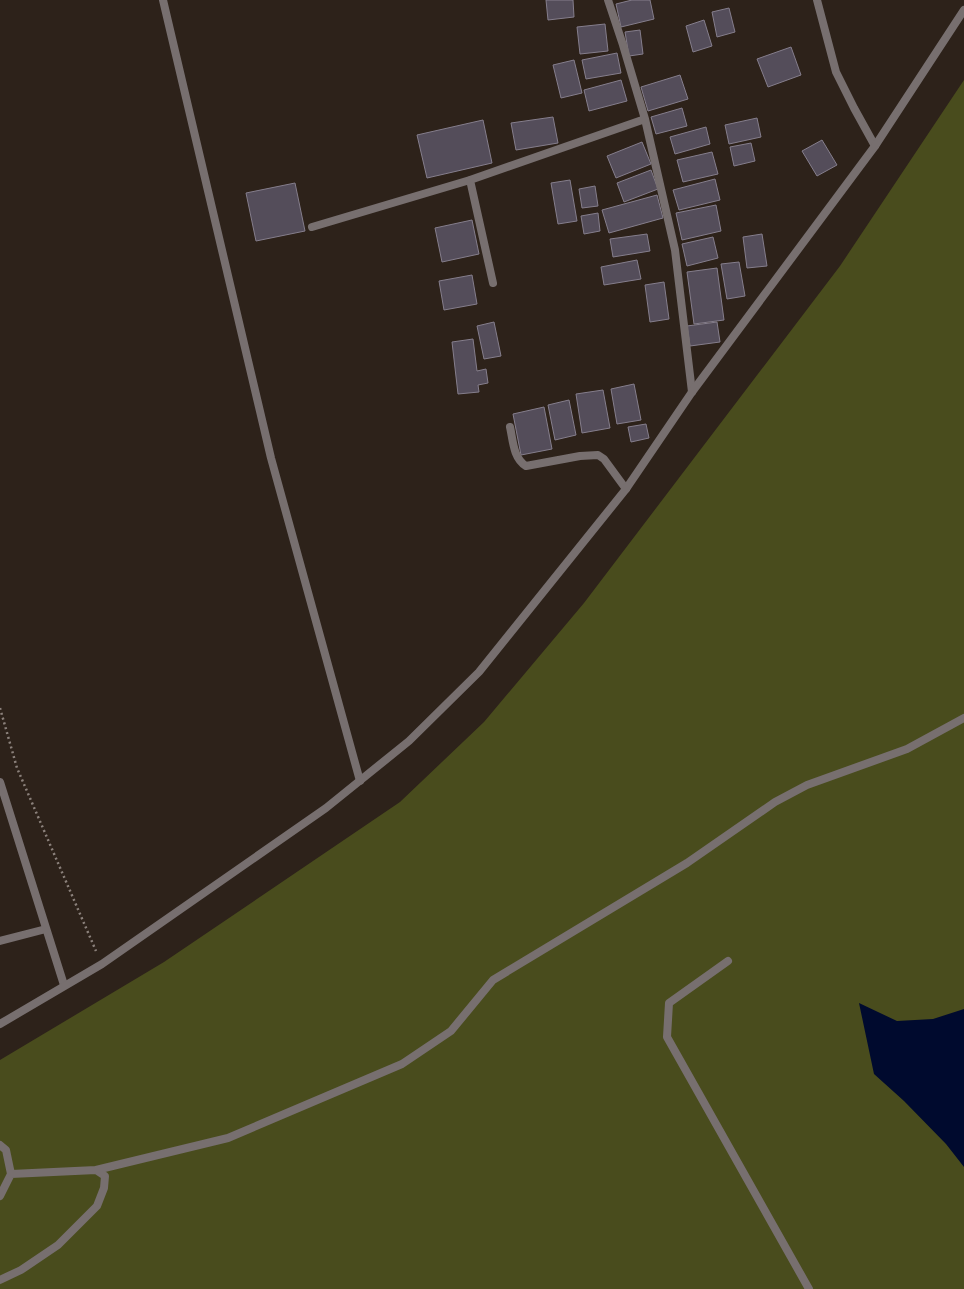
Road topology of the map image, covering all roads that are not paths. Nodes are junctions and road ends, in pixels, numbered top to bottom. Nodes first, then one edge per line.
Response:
1 (163, 0) edge
2 (608, 0) edge
3 (817, 0) edge
4 (964, 10) edge
5 (645, 119) junction
6 (875, 146) junction
7 (470, 180) junction
8 (312, 226) dead end
9 (493, 283) dead end
10 (692, 392) junction
11 (510, 427) dead end
12 (626, 489) junction
13 (964, 718) edge
14 (360, 781) junction
15 (0, 782) edge
16 (46, 929) junction
17 (0, 941) edge
18 (728, 961) dead end
19 (64, 986) junction
20 (0, 1024) edge
21 (0, 1145) edge
22 (96, 1170) junction
23 (12, 1174) junction
24 (0, 1196) edge
25 (0, 1280) edge
26 (809, 1289) edge

1 - 14 street
2 - 5 street
3 - 6 street
4 - 6 street
5 - 7 street
5 - 10 street
6 - 10 street
7 - 8 street
7 - 9 street
10 - 12 street
11 - 12 street
12 - 14 street
13 - 22 street
14 - 19 street
15 - 16 street
16 - 17 street
16 - 19 street
18 - 26 street
19 - 20 street
21 - 23 street
22 - 23 street
22 - 25 street
23 - 24 street

